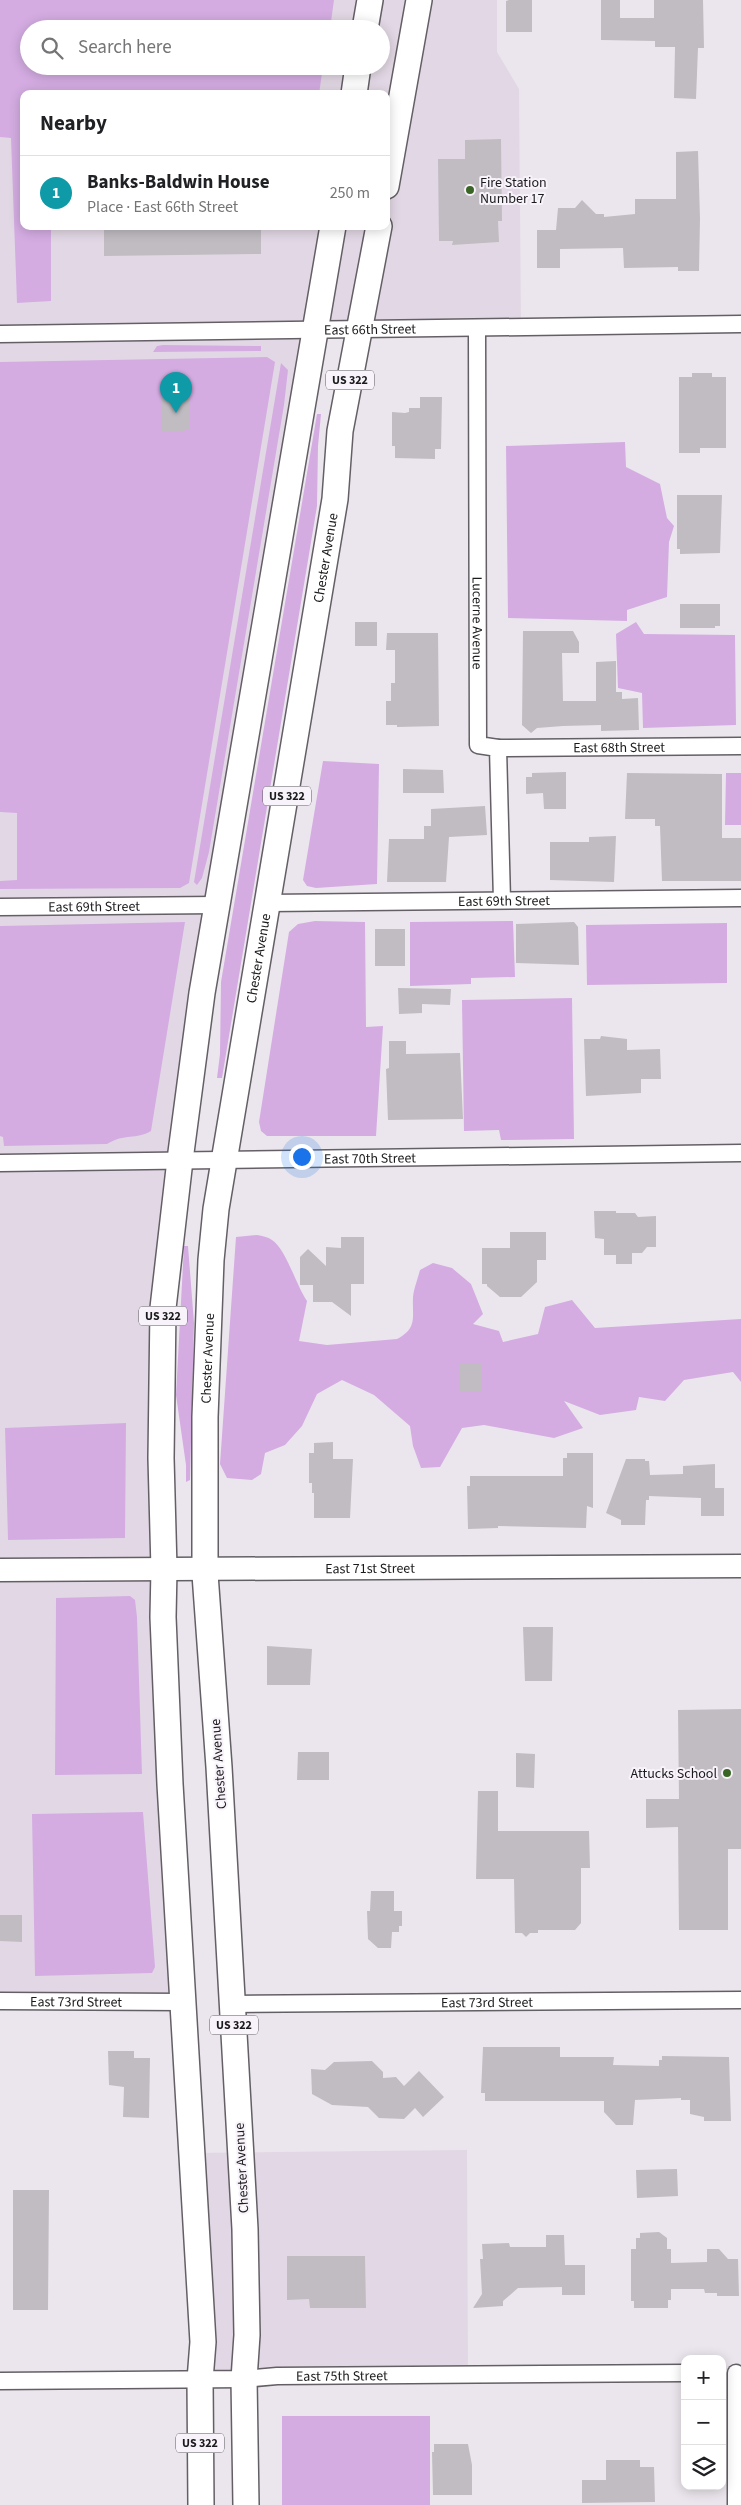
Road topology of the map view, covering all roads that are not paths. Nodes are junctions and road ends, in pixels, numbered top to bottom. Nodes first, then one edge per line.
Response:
1 (370, 0) edge
2 (419, 0) edge
3 (367, 20) edge
4 (357, 75) edge
5 (355, 90) edge
6 (390, 163) edge
7 (332, 230) edge
8 (378, 230) edge
9 (741, 324) edge
10 (315, 328) junction
11 (360, 328) junction
12 (477, 328) junction
13 (0, 334) edge
14 (741, 746) edge
15 (498, 748) junction
16 (741, 898) edge
17 (502, 900) junction
18 (268, 903) junction
19 (217, 905) junction
20 (0, 907) edge
21 (741, 1153) edge
22 (225, 1159) junction
23 (180, 1160) junction
24 (0, 1163) edge
25 (741, 1566) edge
26 (164, 1569) junction
27 (205, 1569) junction
28 (0, 1570) edge
29 (741, 2000) edge
30 (0, 2002) edge
31 (183, 2002) junction
32 (233, 2004) junction
33 (681, 2373) edge
34 (733, 2373) edge
35 (244, 2379) junction
36 (200, 2380) junction
37 (0, 2381) edge
38 (201, 2505) edge
39 (246, 2505) edge
40 (736, 2505) edge

1 - 3 main road
2 - 6 main road
4 - 5 main road
7 - 10 main road, US 322
8 - 11 main road, Chester Avenue / US 322
9 - 12 street, East 66th Street
10 - 11 street, East 66th Street
10 - 13 street, East 66th Street
10 - 19 main road, US 322
11 - 12 street, East 66th Street
11 - 18 main road, Chester Avenue / US 322
12 - 15 street, Lucerne Avenue
14 - 15 street, East 68th Street
15 - 17 street
16 - 17 street, East 69th Street
17 - 18 street, East 69th Street
18 - 22 main road, Chester Avenue / US 322
19 - 20 street, East 69th Street
19 - 23 main road, US 322
21 - 22 street, East 70th Street
22 - 23 street, East 70th Street
22 - 27 main road, Chester Avenue / US 322
23 - 24 street, East 70th Street
23 - 26 main road, US 322
25 - 27 street, East 71st Street
26 - 27 street, East 71st Street
26 - 28 street, East 71st Street
26 - 31 main road, US 322
27 - 32 main road, Chester Avenue / US 322
29 - 32 street, East 73rd Street
30 - 31 street, East 73rd Street
31 - 36 main road, US 322
32 - 35 main road, Chester Avenue / US 322
33 - 35 street, East 75th Street
34 - 40 street
35 - 36 street, East 75th Street
35 - 39 main road, Chester Avenue / US 322
36 - 37 street, East 75th Street
36 - 38 main road, US 322

